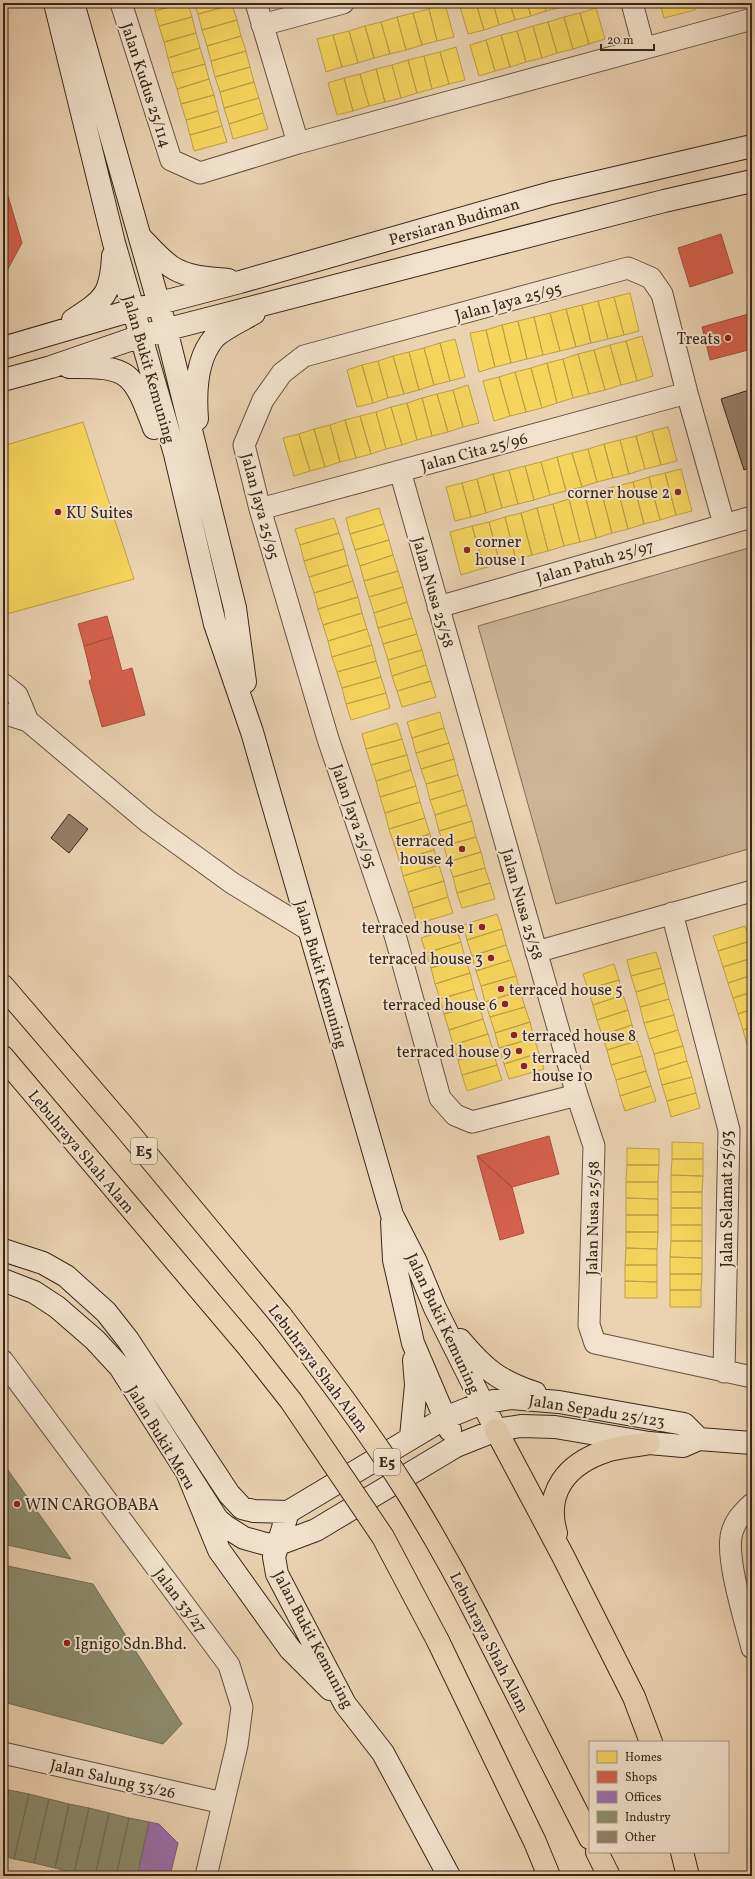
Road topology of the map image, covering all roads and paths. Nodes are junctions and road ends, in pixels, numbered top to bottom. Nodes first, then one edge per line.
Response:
1 (55, 3) edge
2 (73, 3) edge
3 (121, 3) edge
4 (256, 3) edge
5 (343, 3) edge
6 (632, 3) edge
7 (752, 19) edge
8 (262, 25) junction
9 (644, 48) junction
10 (298, 143) junction
11 (752, 146) edge
12 (752, 181) edge
13 (551, 194) junction
14 (569, 225) junction
15 (140, 236) junction
16 (114, 243) junction
17 (240, 282) junction
18 (270, 302) junction
19 (158, 304) junction
20 (132, 310) junction
21 (166, 329) junction
22 (141, 336) junction
23 (38, 338) junction
24 (3, 348) edge
25 (51, 367) junction
26 (3, 380) edge
27 (687, 393) junction
28 (175, 454) junction
29 (201, 471) junction
30 (400, 471) junction
31 (260, 509) junction
32 (752, 517) edge
33 (724, 524) junction
34 (438, 606) junction
35 (3, 684) edge
36 (3, 714) edge
37 (28, 720) junction
38 (252, 732) junction
39 (752, 891) edge
40 (672, 913) junction
41 (309, 930) junction
42 (536, 952) junction
43 (3, 986) edge
44 (3, 1057) edge
45 (577, 1095) junction
46 (392, 1215) junction
47 (3, 1250) edge
48 (3, 1280) edge
49 (435, 1308) junction
50 (413, 1342) junction
51 (3, 1361) edge
52 (724, 1372) junction
53 (752, 1377) edge
54 (559, 1402) junction
55 (482, 1403) junction
56 (445, 1418) junction
57 (496, 1430) junction
58 (411, 1437) junction
59 (699, 1439) junction
60 (649, 1443) junction
61 (752, 1443) edge
62 (456, 1446) junction
63 (187, 1472) junction
64 (752, 1504) edge
65 (288, 1512) junction
66 (276, 1544) junction
67 (563, 1556) junction
68 (752, 1648) edge
69 (345, 1704) junction
70 (651, 1741) edge
71 (3, 1753) edge
72 (223, 1803) junction
73 (589, 1836) edge
74 (598, 1853) edge
75 (682, 1853) edge
76 (206, 1876) edge
77 (449, 1876) edge
78 (549, 1876) edge
79 (609, 1876) edge
80 (688, 1876) edge

1 - 16 main road, Jalan Bukit Kemuning
2 - 15 main road, Jalan Bukit Kemuning
3 - 10 street, Jalan Kudus 25/114
4 - 8 street
5 - 8 street
6 - 9 street
7 - 9 street
8 - 10 street
9 - 10 street
11 - 13 main road, Persiaran Budiman
12 - 14 main road, Persiaran Budiman
13 - 14 main road
13 - 17 main road, Persiaran Budiman
14 - 18 main road, Persiaran Budiman
15 - 17 main road
15 - 19 main road, Jalan Bukit Kemuning
16 - 20 main road, Jalan Bukit Kemuning
16 - 23 main road
17 - 19 main road, Persiaran Budiman
18 - 21 main road, Persiaran Budiman
18 - 29 main road
19 - 20 main road, Persiaran Budiman
19 - 21 main road, Jalan Bukit Kemuning
20 - 22 main road, Jalan Bukit Kemuning
20 - 23 main road, Persiaran Budiman
21 - 22 main road, Persiaran Budiman
21 - 29 main road, Jalan Bukit Kemuning
22 - 25 main road, Persiaran Budiman
22 - 28 main road, Jalan Bukit Kemuning
23 - 24 main road
25 - 26 main road
25 - 28 main road
27 - 30 street, Jalan Cita 25/96
27 - 31 street, Jalan Jaya 25/95
27 - 33 street, Jalan Jaya 25/95
28 - 38 main road, Jalan Bukit Kemuning
29 - 38 main road, Jalan Bukit Kemuning
30 - 31 street, Jalan Cita 25/96
30 - 34 street, Jalan Nusa 25/58
31 - 45 street, Jalan Jaya 25/95
32 - 33 street, Jalan Patuh 25/97
33 - 34 street, Jalan Patuh 25/97
34 - 42 street, Jalan Nusa 25/58
35 - 37 street
36 - 37 street
37 - 41 street
38 - 41 main road, Jalan Bukit Kemuning
39 - 40 street
40 - 42 street
40 - 52 street, Jalan Selamat 25/93
41 - 46 main road, Jalan Bukit Kemuning
42 - 45 street, Jalan Nusa 25/58
43 - 73 highway, Lebuhraya Shah Alam / E5, bridge
44 - 78 highway, Lebuhraya Shah Alam, bridge
45 - 52 street, Jalan Nusa 25/58
46 - 49 main road, Jalan Bukit Kemuning
46 - 50 main road, Jalan Bukit Kemuning
47 - 65 main road, Jalan Bukit Meru
48 - 63 main road, Jalan Bukit Meru
49 - 54 main road
49 - 55 main road, Jalan Bukit Kemuning
50 - 56 main road, Jalan Bukit Kemuning
50 - 58 main road
51 - 72 street, Jalan 33/27
52 - 53 street
54 - 55 main road, Jalan Sepadu 25/123
54 - 59 main road, Jalan Sepadu 25/123
55 - 56 main road, Jalan Sepadu 25/123
55 - 57 main road, Jalan Bukit Kemuning
56 - 58 main road
56 - 62 main road, Jalan Bukit Kemuning
57 - 60 main road, Jalan Sepadu 25/123
57 - 62 main road, Jalan Sepadu 25/123
57 - 67 highway
58 - 65 main road
59 - 60 main road, Jalan Sepadu 25/123
59 - 61 main road, Jalan Sepadu 25/123
60 - 67 highway
62 - 66 main road, Jalan Sepadu 25/123
63 - 66 main road
63 - 69 main road, Jalan Bukit Meru
64 - 68 street
65 - 66 main road, Jalan Bukit Kemuning
66 - 69 main road, Jalan Bukit Kemuning
67 - 70 highway
69 - 77 main road, Jalan Bukit Kemuning
71 - 72 street, Jalan Salung 33/26
72 - 76 street, Jalan 33/27
74 - 79 highway
75 - 80 highway

